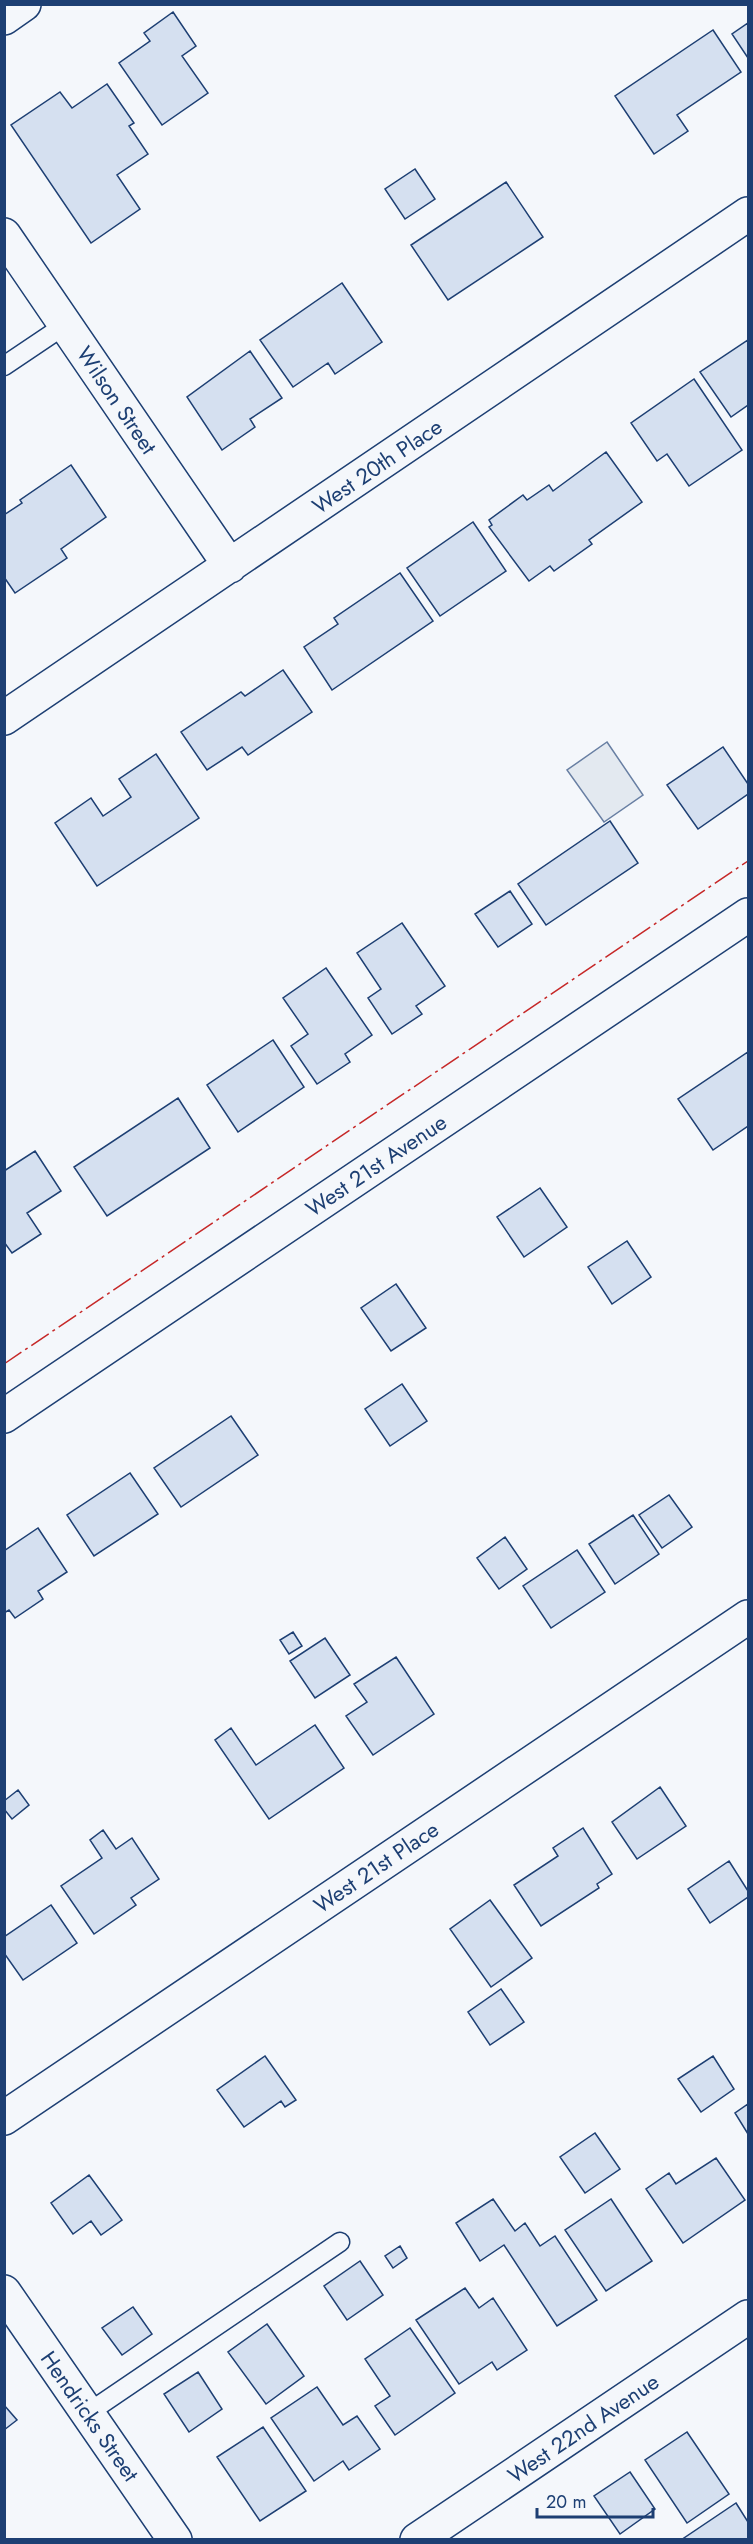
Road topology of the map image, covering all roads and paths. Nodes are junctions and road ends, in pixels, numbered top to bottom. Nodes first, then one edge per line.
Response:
1 (24, 4) edge
2 (4, 18) edge
3 (748, 214) edge
4 (4, 235) edge
5 (65, 325) junction
6 (4, 366) edge
7 (230, 566) junction
8 (4, 718) edge
9 (748, 915) edge
10 (4, 1416) edge
11 (748, 1617) edge
12 (4, 2118) edge
13 (340, 2242) dead end
14 (4, 2292) edge
15 (744, 2330) edge
16 (88, 2413) junction
17 (175, 2540) edge
18 (417, 2540) edge

1 - 2 street
3 - 7 street, West 20th Place
4 - 5 street, Wilson Street
5 - 6 lane
5 - 7 street, Wilson Street
7 - 8 street, West 20th Place
9 - 10 street, West 21st Avenue
11 - 12 street, West 21st Place
13 - 16 lane
14 - 16 street, Hendricks Street
15 - 18 street, West 22nd Avenue
16 - 17 street, Hendricks Street

